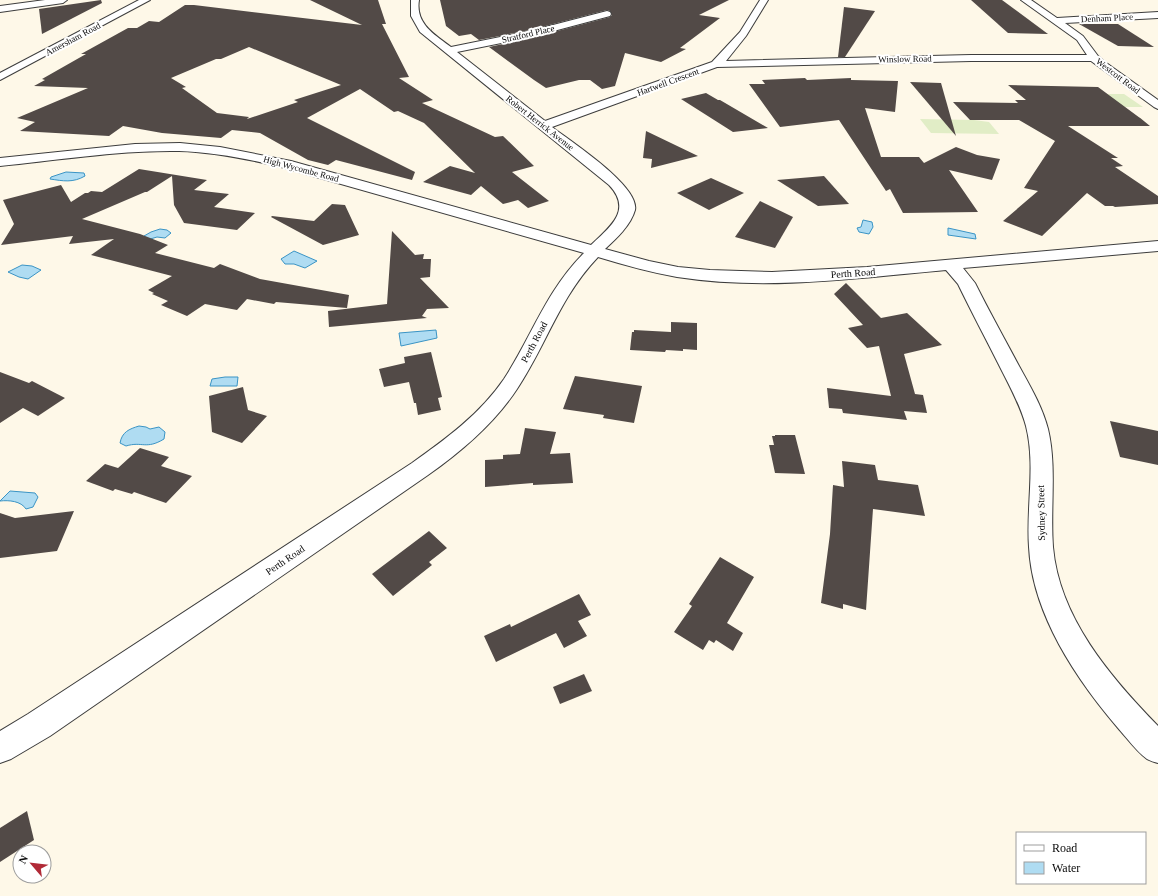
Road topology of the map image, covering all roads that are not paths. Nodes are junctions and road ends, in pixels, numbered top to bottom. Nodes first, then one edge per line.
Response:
1 (63, 0) edge
2 (146, 0) edge
3 (415, 0) edge
4 (764, 0) edge
5 (1025, 0) edge
6 (0, 9) edge
7 (607, 14) dead end
8 (1158, 15) edge
9 (1056, 21) junction
10 (448, 51) junction
11 (1094, 58) junction
12 (716, 64) junction
13 (0, 77) edge
14 (1158, 105) edge
15 (543, 126) junction
16 (0, 162) edge
17 (1158, 246) edge
18 (1124, 249) junction
19 (593, 252) junction
20 (1158, 259) edge
21 (951, 265) junction
22 (0, 748) edge
23 (1158, 748) edge

1 - 6 street
2 - 13 street, Amersham Road
3 - 10 street, Robert Herrick Avenue
4 - 12 street, Hartwell Crescent
5 - 9 street, Westcott Road
7 - 10 street, Stratford Place
8 - 9 street, Denham Place
9 - 11 street, Westcott Road
10 - 15 street, Robert Herrick Avenue
11 - 12 street, Winslow Road
11 - 14 street, Westcott Road
12 - 15 street, Hartwell Crescent
15 - 19 street, Robert Herrick Avenue
16 - 19 street, High Wycombe Road
17 - 18 street, Perth Road
18 - 20 street
18 - 21 street, Perth Road
19 - 21 street, Perth Road
19 - 22 street, Perth Road
21 - 23 street, Sydney Street

